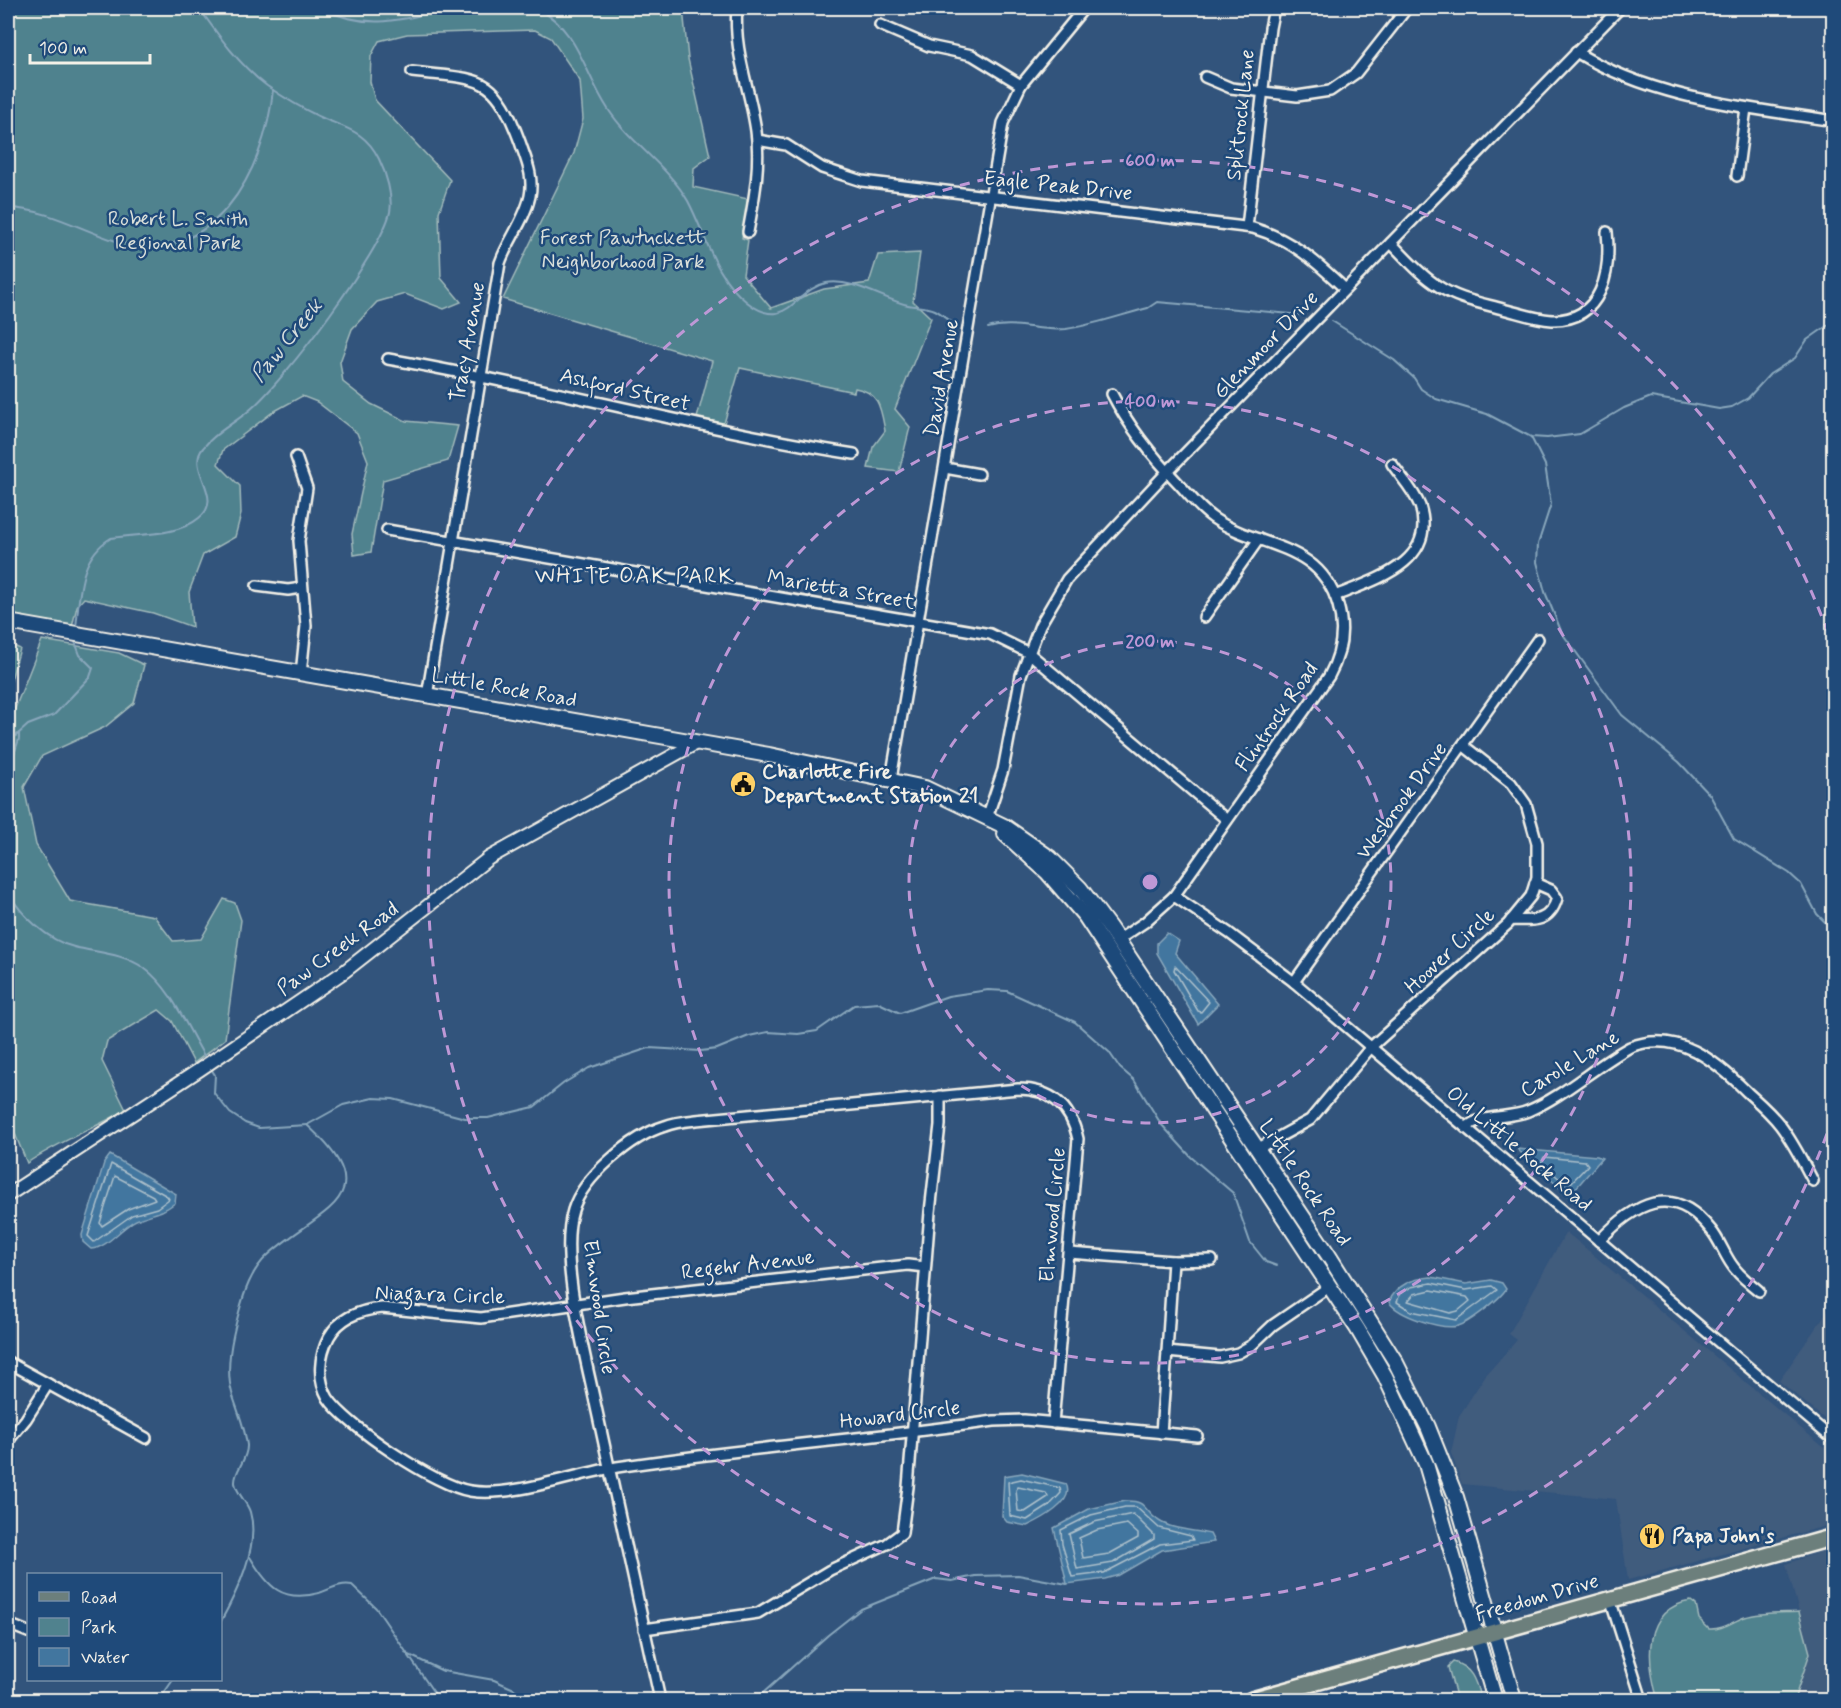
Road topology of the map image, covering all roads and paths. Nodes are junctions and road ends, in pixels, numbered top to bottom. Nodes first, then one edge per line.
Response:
1 (737, 8) edge
2 (1084, 8) edge
3 (1274, 8) edge
4 (1407, 8) edge
5 (1620, 8) edge
6 (880, 25) dead end
7 (1576, 52) junction
8 (412, 72) dead end
9 (1205, 77) dead end
10 (1021, 85) junction
11 (1262, 92) junction
12 (1746, 108) junction
13 (1833, 122) edge
14 (757, 140) junction
15 (1737, 176) dead end
16 (991, 197) junction
17 (1247, 227) junction
18 (748, 232) dead end
19 (1607, 232) dead end
20 (1391, 243) junction
21 (1345, 290) junction
22 (388, 359) dead end
23 (481, 375) junction
24 (1112, 394) dead end
25 (854, 454) dead end
26 (296, 457) dead end
27 (1392, 464) dead end
28 (945, 468) junction
29 (1167, 472) junction
30 (980, 474) dead end
31 (387, 530) dead end
32 (1259, 539) junction
33 (452, 540) junction
34 (257, 586) dead end
35 (302, 588) junction
36 (1335, 596) junction
37 (1204, 617) dead end
38 (8, 622) edge
39 (918, 622) junction
40 (1538, 639) dead end
41 (1029, 652) junction
42 (301, 674) junction
43 (427, 696) junction
44 (696, 743) junction
45 (1464, 746) junction
46 (891, 779) junction
47 (987, 818) junction
48 (1227, 820) junction
49 (1535, 883) junction
50 (1174, 896) junction
51 (1511, 920) junction
52 (1118, 940) junction
53 (1294, 982) junction
54 (1371, 1047) junction
55 (940, 1096) junction
56 (1466, 1128) junction
57 (1257, 1149) junction
58 (1813, 1180) dead end
59 (8, 1195) edge
60 (1599, 1241) junction
61 (1069, 1253) junction
62 (1212, 1260) dead end
63 (1173, 1262) junction
64 (925, 1267) junction
65 (1330, 1286) junction
66 (1759, 1291) dead end
67 (576, 1304) junction
68 (1167, 1352) junction
69 (8, 1362) edge
70 (48, 1384) junction
71 (1053, 1423) junction
72 (912, 1433) junction
73 (1161, 1433) junction
74 (1197, 1436) dead end
75 (146, 1438) dead end
76 (1833, 1440) edge
77 (8, 1441) edge
78 (609, 1468) junction
79 (1833, 1537) edge
80 (1610, 1599) junction
81 (8, 1624) edge
82 (644, 1629) junction
83 (27, 1632) edge
84 (1495, 1632) junction
85 (1478, 1637) junction
86 (660, 1701) edge
87 (1252, 1701) edge
88 (1495, 1701) edge
89 (1514, 1701) edge
90 (1642, 1701) edge

1 - 14 street
2 - 10 street, David Avenue
3 - 11 street, Splitrock Lane
4 - 11 street
5 - 7 street, Glenmoor Drive
6 - 10 street
7 - 12 street
7 - 20 street, Glenmoor Drive
8 - 23 street, Tracy Avenue
9 - 11 street
10 - 16 street, David Avenue
11 - 17 street, Splitrock Lane
12 - 13 street
12 - 15 street
14 - 16 street, Eagle Peak Drive
14 - 18 street
16 - 17 street, Eagle Peak Drive
16 - 28 street, David Avenue
17 - 21 street, Eagle Peak Drive
19 - 20 street
20 - 21 street, Glenmoor Drive
21 - 29 street, Glenmoor Drive
22 - 23 street, Ashford Street
23 - 25 street, Ashford Street
23 - 33 street, Tracy Avenue
24 - 29 street, Flintrock Road
26 - 35 street
27 - 36 street
28 - 30 street
28 - 39 street, David Avenue
29 - 32 street, Flintrock Road
29 - 41 street, Glenmoor Drive
31 - 33 street, Marietta Street
32 - 36 street, Flintrock Road
32 - 37 street
33 - 39 street, Marietta Street
33 - 43 street, Tracy Avenue
34 - 35 street
35 - 42 street
36 - 48 street, Flintrock Road
38 - 42 main road, Little Rock Road
39 - 41 street, Marietta Street
39 - 46 street, David Avenue
40 - 45 street, Wesbrook Drive
41 - 47 street, Glenmoor Drive
41 - 48 street, Marietta Street
42 - 43 main road, Little Rock Road
43 - 44 main road, Little Rock Road
44 - 46 main road, Little Rock Road
44 - 59 street, Paw Creek Road
45 - 49 street, Hoover Circle
45 - 53 street, Wesbrook Drive
46 - 47 main road, Little Rock Road
47 - 52 main road, Little Rock Road
47 - 65 main road, Little Rock Road
48 - 50 street, Flintrock Road
49 - 51 street, Hoover Circle
49 - 51 street
50 - 52 street, Flintrock Road
50 - 53 street, Old Little Rock Road
51 - 54 street, Hoover Circle
52 - 57 main road, Little Rock Road
53 - 54 street, Old Little Rock Road
54 - 56 street, Old Little Rock Road
54 - 57 street, Hoover Circle
55 - 61 street, Elmwood Circle
55 - 64 street
55 - 67 street, Elmwood Circle
56 - 58 street, Carole Lane
56 - 60 street, Old Little Rock Road
57 - 84 main road, Little Rock Road
60 - 66 street
60 - 76 street, Old Little Rock Road
61 - 63 street
61 - 71 street, Elmwood Circle
62 - 63 street
63 - 68 street
64 - 67 street, Regehr Avenue
64 - 72 street
65 - 68 street
65 - 85 main road, Little Rock Road
67 - 78 street, Elmwood Circle
67 - 78 street, Niagara Circle
68 - 73 street
69 - 70 street
70 - 75 street
70 - 77 street
71 - 72 street, Howard Circle
71 - 73 street, Howard Circle
72 - 78 street, Howard Circle
72 - 82 street
73 - 74 street, Howard Circle
78 - 82 street, Elmwood Circle
79 - 80 main road, Freedom Drive
80 - 84 main road, Freedom Drive
80 - 90 street
81 - 83 street
82 - 86 street, Elmwood Circle
84 - 85 main road, Freedom Drive
84 - 89 main road, Little Rock Road
85 - 87 main road, Freedom Drive
85 - 88 main road, Little Rock Road

